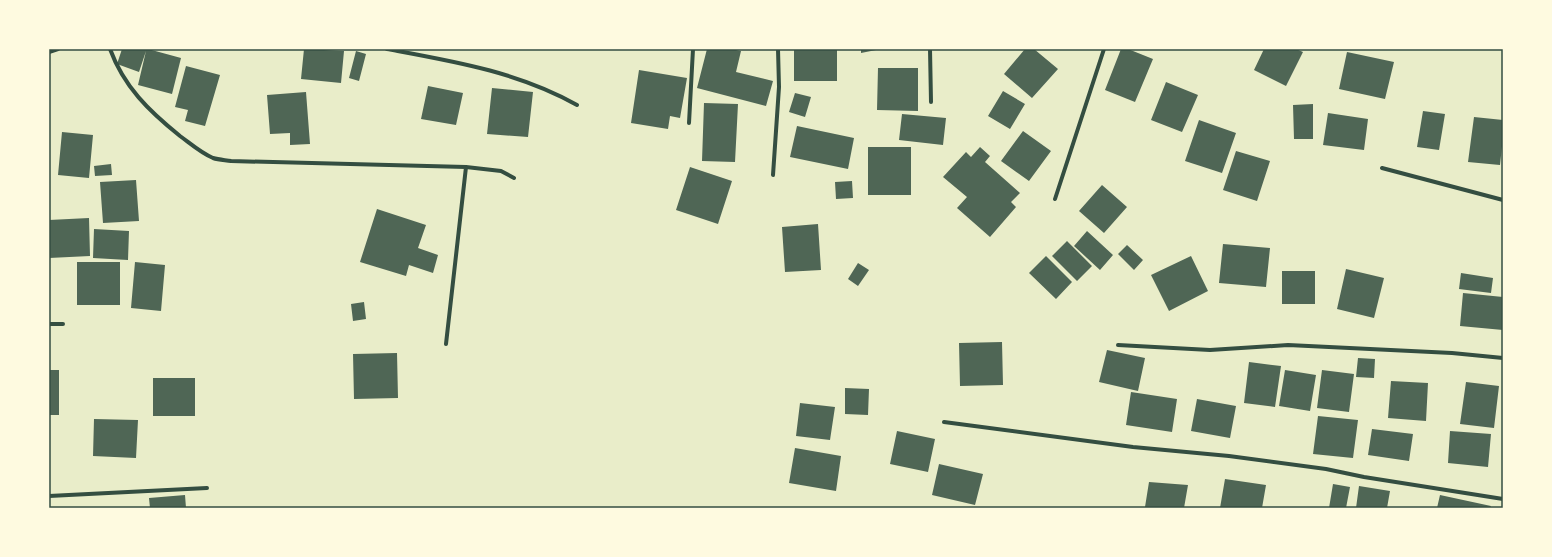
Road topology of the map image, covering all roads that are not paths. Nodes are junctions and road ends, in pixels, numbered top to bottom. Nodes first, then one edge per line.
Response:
1 (58, 49) edge
2 (110, 49) edge
3 (387, 49) edge
4 (693, 49) edge
5 (778, 49) edge
6 (930, 49) edge
7 (1104, 49) edge
8 (49, 52) edge
9 (931, 102) dead end
10 (577, 105) dead end
11 (688, 123) dead end
12 (466, 167) junction
13 (1382, 168) dead end
14 (774, 175) dead end
15 (514, 178) dead end
16 (1055, 199) dead end
17 (1503, 200) edge
18 (49, 324) edge
19 (63, 324) dead end
20 (446, 344) dead end
21 (1118, 345) dead end
22 (1503, 358) edge
23 (944, 422) dead end
24 (207, 488) dead end
25 (49, 496) edge
26 (1503, 499) edge

1 - 8 street
2 - 12 street
3 - 10 street
4 - 11 street
5 - 14 street
6 - 9 street
7 - 16 street
12 - 15 street
12 - 20 street
13 - 17 street
18 - 19 street
21 - 22 street
23 - 26 street
24 - 25 street

